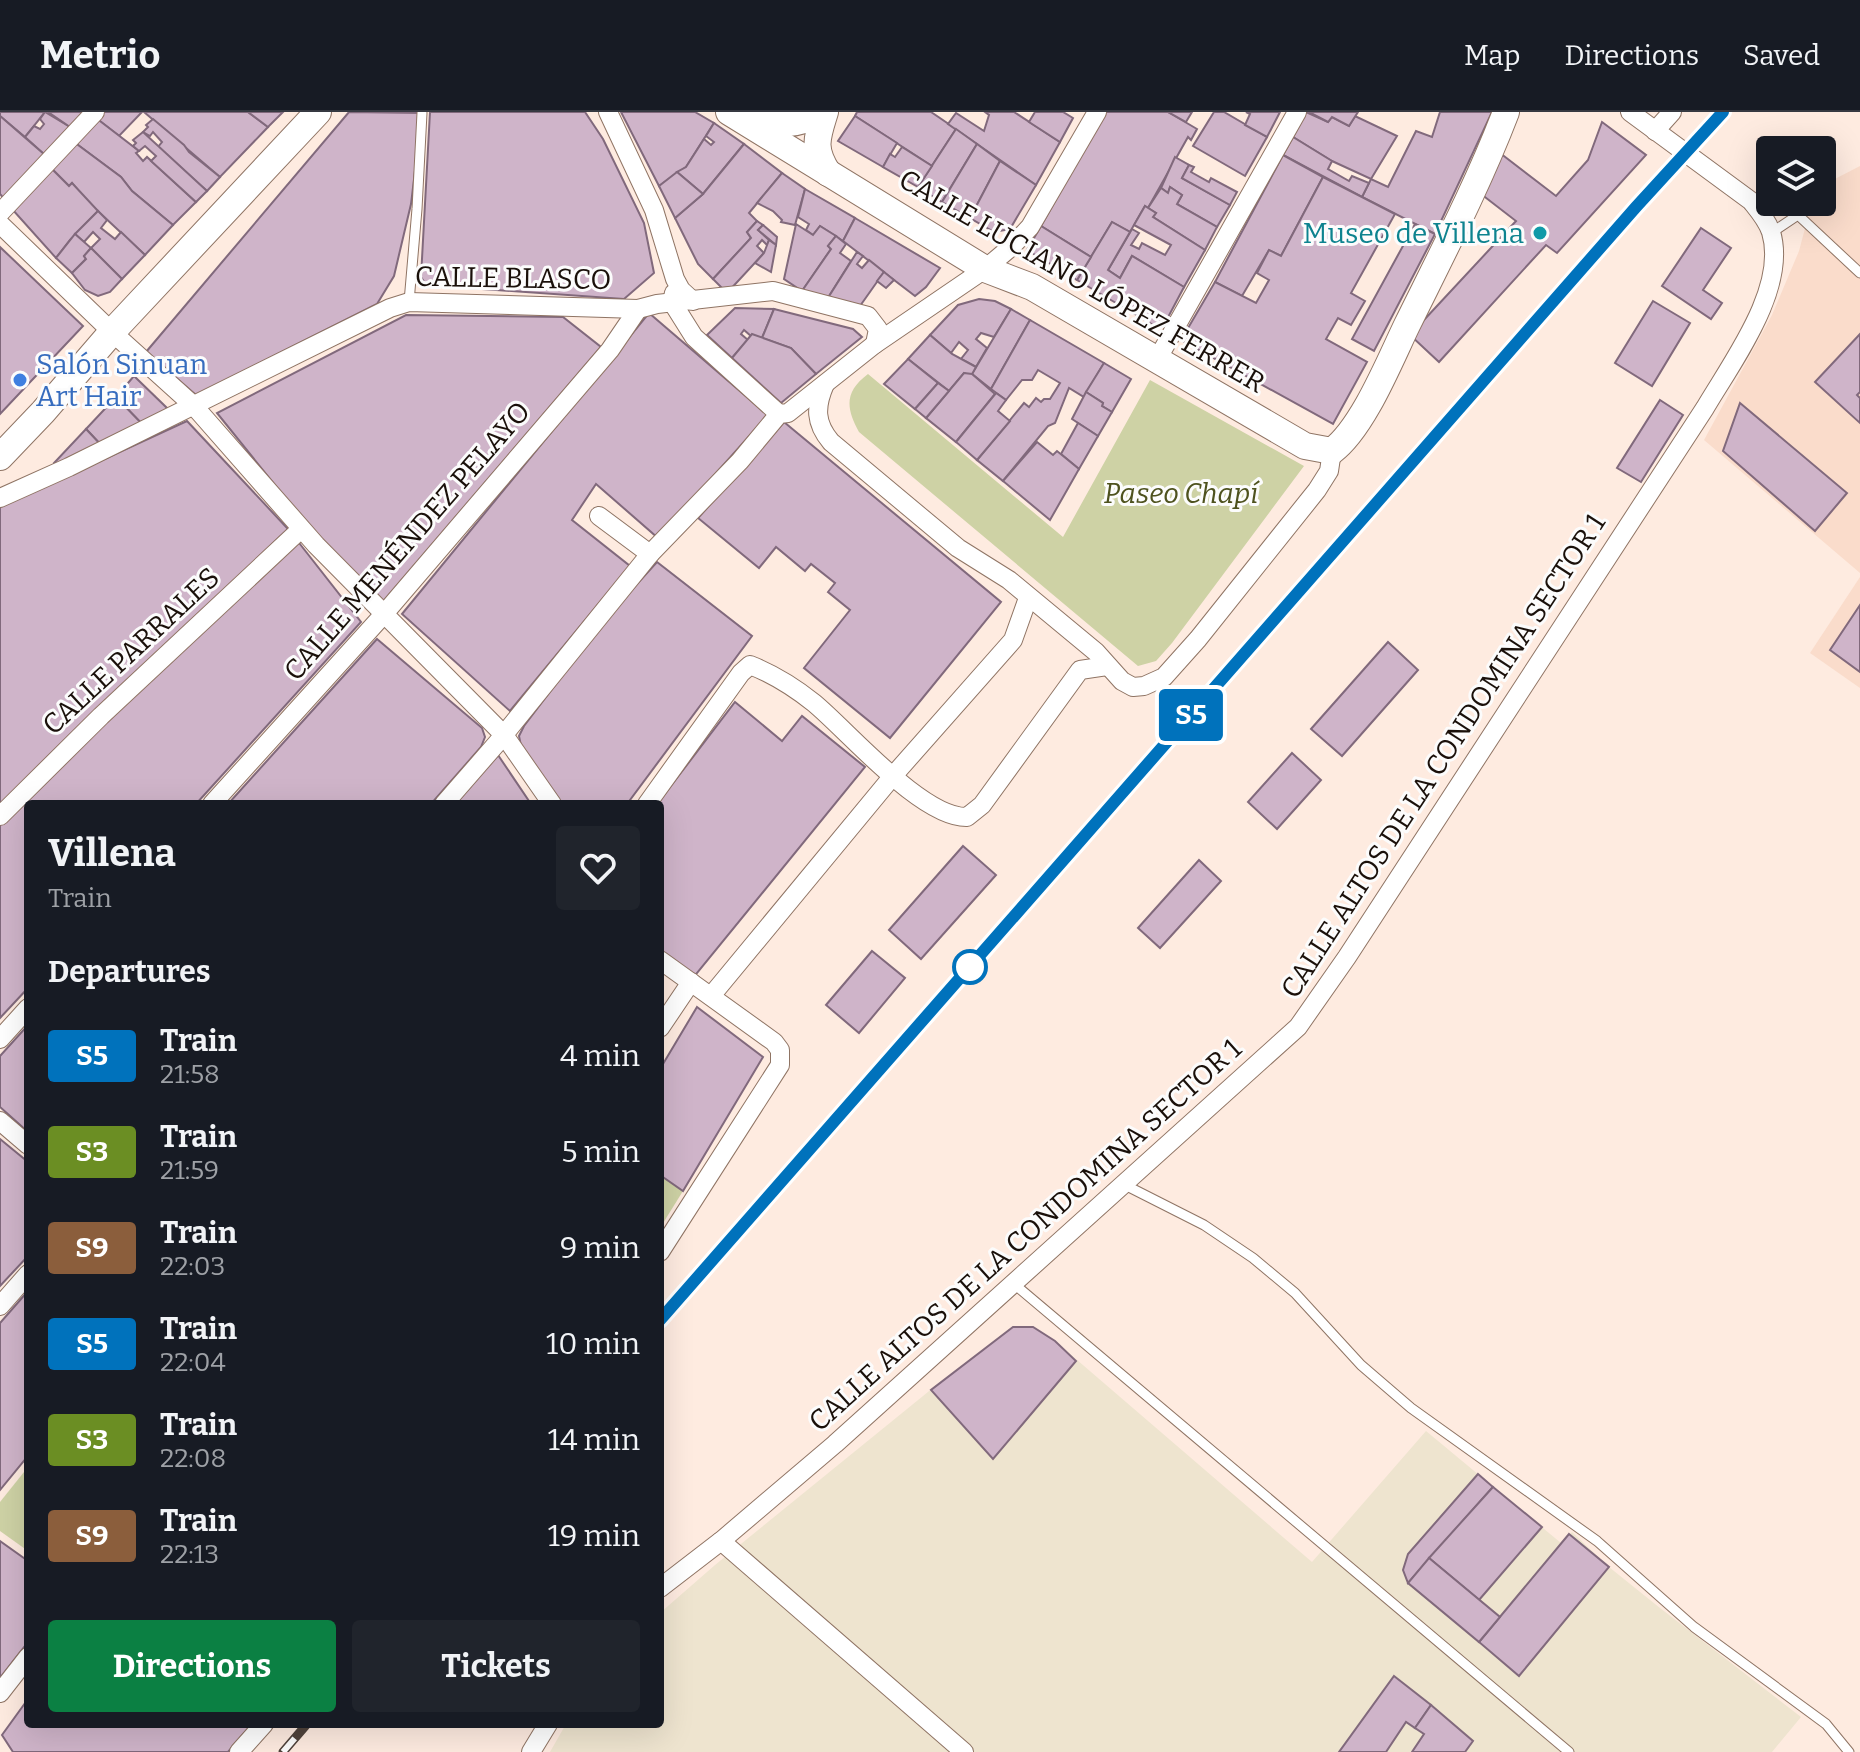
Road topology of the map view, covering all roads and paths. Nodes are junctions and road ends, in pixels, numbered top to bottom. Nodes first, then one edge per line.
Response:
1 (95, 112) edge
2 (318, 112) edge
3 (608, 112) edge
4 (729, 112) edge
5 (818, 112) edge
6 (825, 112) edge
7 (1097, 112) edge
8 (1297, 112) edge
9 (1506, 112) edge
10 (1630, 112) edge
11 (1672, 112) edge
12 (422, 113) edge
13 (1655, 131) junction
14 (828, 173) junction
15 (0, 213) edge
16 (0, 224) edge
17 (1771, 233) junction
18 (1860, 273) edge
19 (969, 278) junction
20 (675, 279) junction
21 (693, 301) junction
22 (409, 302) junction
23 (672, 302) junction
24 (638, 309) junction
25 (112, 332) junction
26 (875, 344) junction
27 (1158, 358) junction
28 (825, 384) junction
29 (194, 406) junction
30 (779, 414) junction
31 (1332, 451) junction
32 (0, 457) edge
33 (0, 498) edge
34 (599, 516) dead end
35 (301, 529) junction
36 (650, 554) junction
37 (1028, 598) junction
38 (384, 614) junction
39 (1107, 666) junction
40 (504, 735) junction
41 (892, 777) junction
42 (216, 800) edge
43 (447, 800) edge
44 (549, 800) edge
45 (650, 800) edge
46 (0, 816) edge
47 (664, 963) edge
48 (691, 982) junction
49 (711, 996) junction
50 (24, 1012) edge
51 (664, 1022) edge
52 (0, 1039) edge
53 (0, 1121) edge
54 (24, 1142) edge
55 (1123, 1184) junction
56 (664, 1246) edge
57 (24, 1279) edge
58 (1013, 1283) junction
59 (0, 1306) edge
60 (721, 1541) junction
61 (664, 1585) edge
62 (24, 1662) edge
63 (0, 1693) edge
64 (260, 1728) edge
65 (546, 1728) edge
66 (239, 1752) edge
67 (531, 1752) edge
68 (964, 1752) edge
69 (1569, 1752) edge
70 (1849, 1752) edge

1 - 15 street
2 - 25 street
3 - 20 street
4 - 5 street
4 - 14 street, CALLE LUCIANO LÓPEZ FERRER
6 - 14 street
7 - 19 street
8 - 27 street
9 - 31 street
10 - 13 street
11 - 13 street
12 - 22 lane
13 - 17 street
14 - 19 street, CALLE LUCIANO LÓPEZ FERRER
16 - 25 street
17 - 18 lane
17 - 55 street, CALLE ALTOS DE LA CONDOMINA SECTOR 1
19 - 26 street
19 - 27 street, CALLE LUCIANO LÓPEZ FERRER
20 - 21 street
20 - 23 street
21 - 23 street, CALLE BLASCO
21 - 26 street, CALLE BLASCO
22 - 24 street, CALLE BLASCO
22 - 29 street, CALLE BLASCO
23 - 24 street, CALLE BLASCO
23 - 30 street
24 - 38 street, CALLE MENÉNDEZ PELAYO
25 - 29 street
25 - 32 street
26 - 28 street
27 - 31 street, CALLE LUCIANO LÓPEZ FERRER
28 - 30 street
28 - 37 street
29 - 33 street, CALLE BLASCO
29 - 35 street
30 - 36 street
31 - 39 street
34 - 36 street
35 - 38 street
35 - 46 street, CALLE PARRALES
36 - 40 street
37 - 39 street
37 - 41 street
38 - 40 street
38 - 42 street, CALLE MENÉNDEZ PELAYO
39 - 41 street
40 - 43 street
40 - 44 street
41 - 45 street
41 - 49 street
47 - 48 street
48 - 49 street
48 - 51 street
49 - 56 street
50 - 52 street
53 - 54 street
55 - 58 street, CALLE ALTOS DE LA CONDOMINA SECTOR 1
55 - 70 lane
57 - 59 street
58 - 60 street, CALLE ALTOS DE LA CONDOMINA SECTOR 1
58 - 69 lane
60 - 61 street, CALLE ALTOS DE LA CONDOMINA SECTOR 1
60 - 68 street
62 - 63 street
64 - 66 street
65 - 67 street

